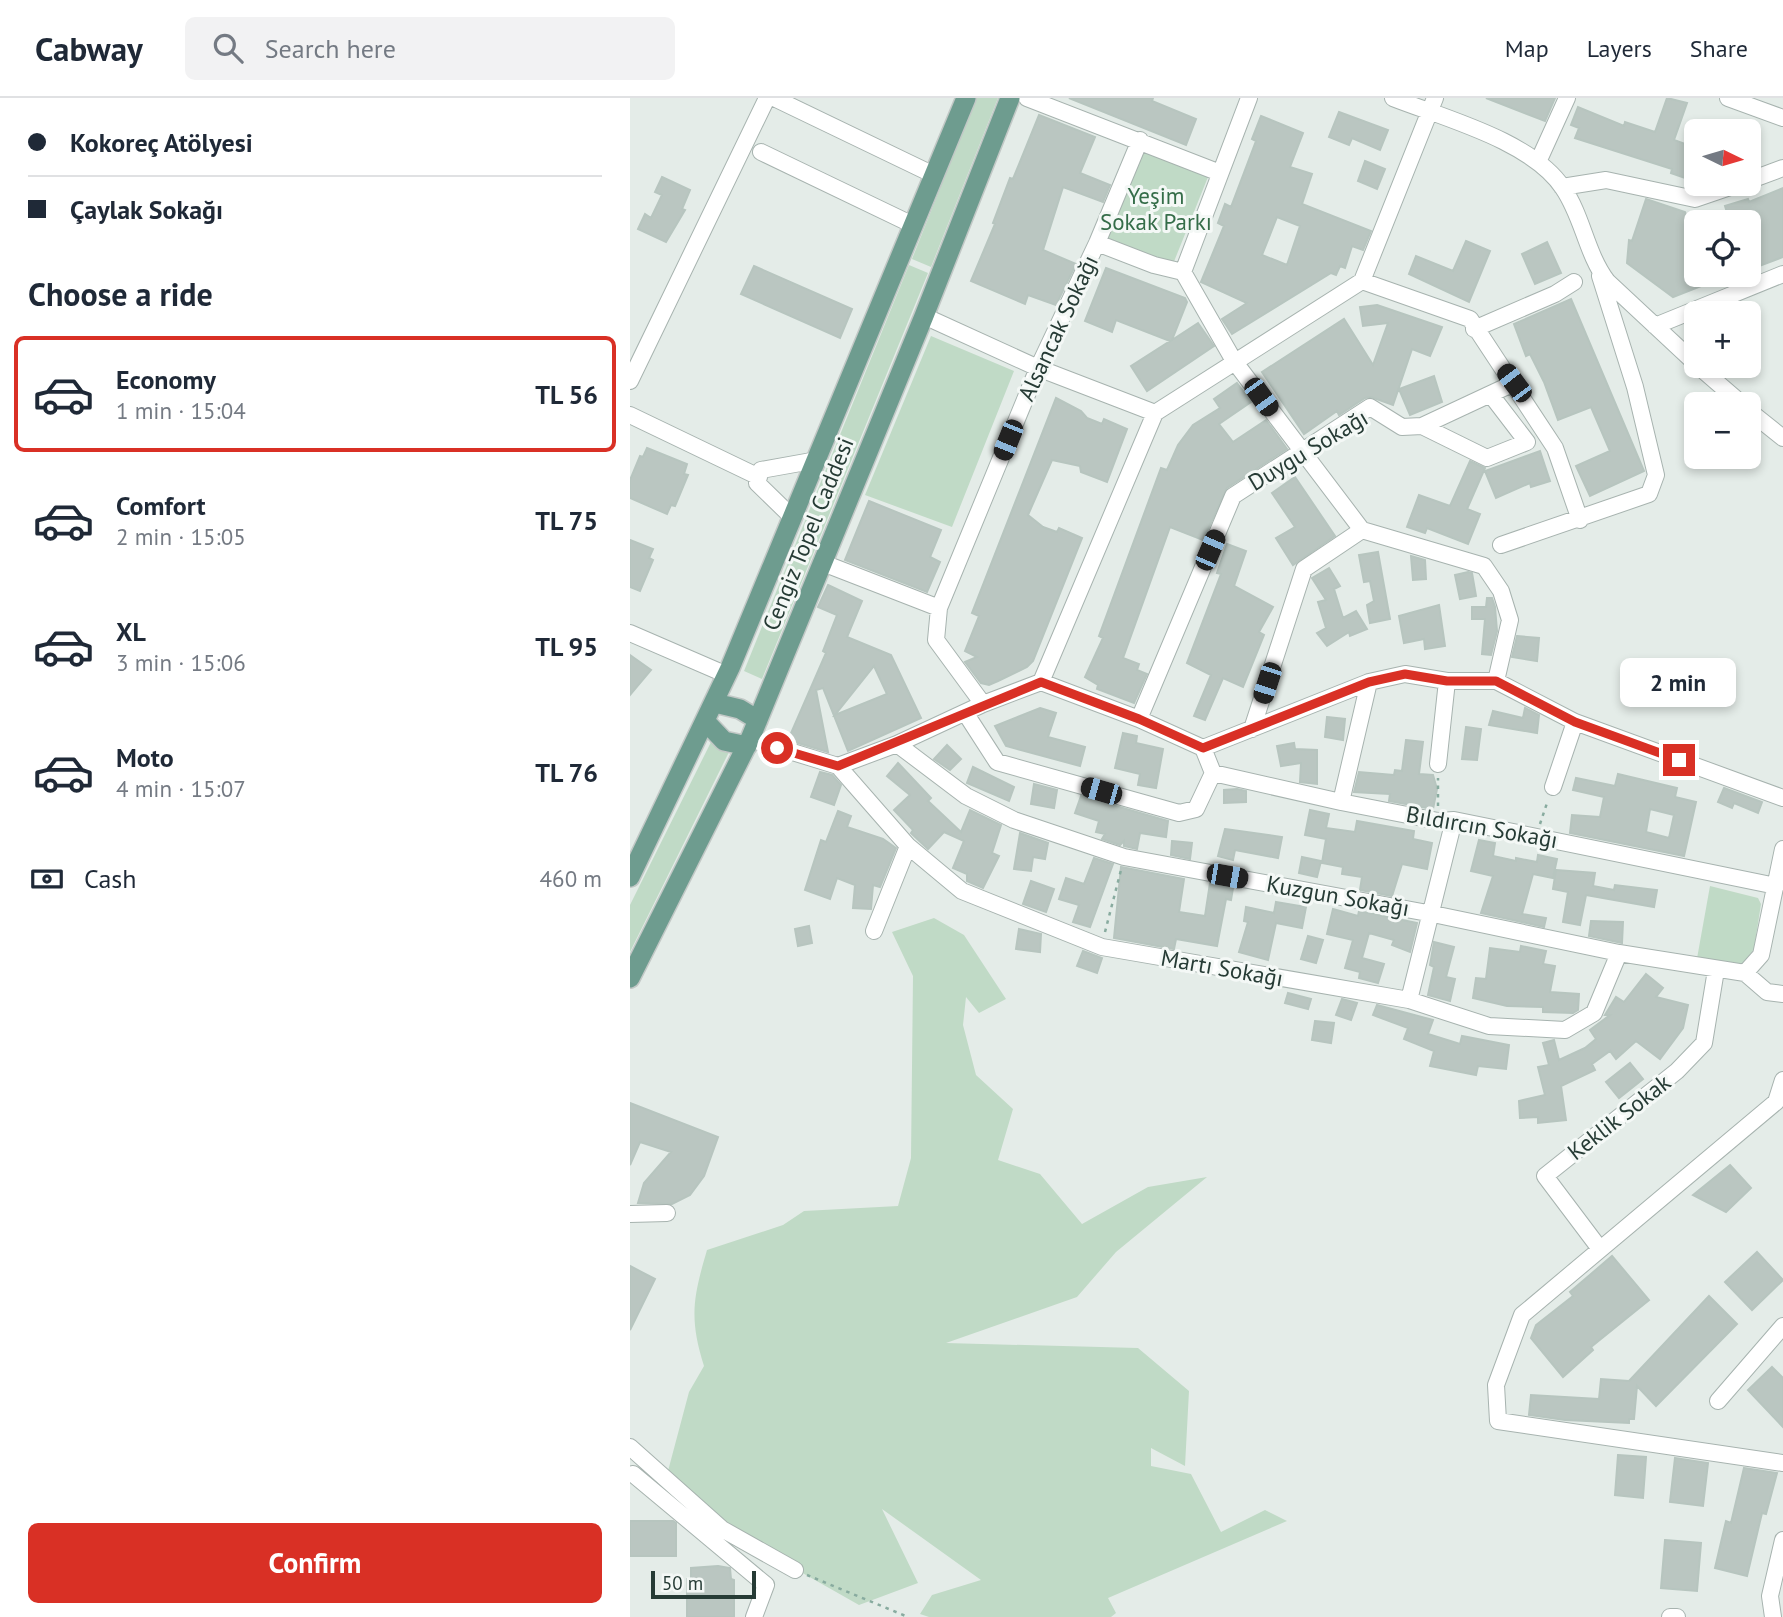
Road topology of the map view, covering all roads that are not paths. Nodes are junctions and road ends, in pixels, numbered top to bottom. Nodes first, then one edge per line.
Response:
1 (767, 98) edge
2 (774, 98) edge
3 (966, 98) edge
4 (1010, 98) edge
5 (1027, 98) edge
6 (1249, 98) edge
7 (1393, 98) edge
8 (1567, 98) edge
9 (1728, 98) edge
10 (1432, 105) edge
11 (1783, 118) edge
12 (1140, 140) junction
13 (761, 152) dead end
14 (1538, 162) junction
15 (1783, 168) edge
16 (1220, 173) junction
17 (934, 176) junction
18 (1761, 176) edge
19 (1563, 187) junction
20 (1704, 196) edge
21 (914, 225) junction
22 (1097, 243) junction
23 (1597, 267) junction
24 (1183, 272) junction
25 (1783, 274) edge
26 (1362, 281) junction
27 (1574, 282) dead end
28 (924, 316) junction
29 (1655, 326) junction
30 (1474, 330) junction
31 (1684, 353) edge
32 (1234, 361) junction
33 (1038, 368) junction
34 (1712, 378) edge
35 (630, 381) edge
36 (1514, 383) junction
37 (1728, 392) edge
38 (1491, 395) junction
39 (1156, 413) junction
40 (630, 415) edge
41 (1761, 420) edge
42 (1422, 426) junction
43 (1783, 438) edge
44 (1302, 451) junction
45 (817, 460) junction
46 (759, 477) junction
47 (793, 518) junction
48 (1580, 520) junction
49 (1362, 530) junction
50 (1501, 545) dead end
51 (822, 563) junction
52 (939, 608) junction
53 (630, 633) edge
54 (727, 674) junction
55 (1447, 681) junction
56 (1496, 681) junction
57 (1041, 682) junction
58 (1369, 682) junction
59 (715, 704) junction
60 (982, 704) junction
61 (966, 714) junction
62 (1139, 719) junction
63 (758, 720) junction
64 (706, 722) junction
65 (1575, 722) junction
66 (1252, 729) junction
67 (749, 743) junction
68 (897, 744) junction
69 (1203, 748) junction
70 (1438, 764) road end
71 (838, 766) junction
72 (1213, 773) junction
73 (1553, 788) road end
74 (1783, 798) edge
75 (1341, 802) junction
76 (1454, 820) junction
77 (908, 846) junction
78 (1783, 849) edge
79 (630, 877) edge
80 (1776, 886) junction
81 (1433, 914) junction
82 (874, 932) dead end
83 (1619, 953) junction
84 (1716, 970) junction
85 (1745, 973) junction
86 (630, 978) edge
87 (1783, 993) edge
88 (1409, 1000) junction
89 (1783, 1080) edge
90 (667, 1213) dead end
91 (630, 1214) edge
92 (1600, 1249) junction
93 (1783, 1326) edge
94 (1718, 1401) dead end
95 (630, 1447) edge
96 (643, 1458) junction
97 (1783, 1463) edge
98 (631, 1476) edge
99 (1783, 1540) edge
100 (795, 1570) road end
101 (754, 1617) edge
102 (1670, 1617) edge
103 (1677, 1617) edge
104 (1773, 1617) edge

1 - 35 street
2 - 17 street
3 - 17 main road, Cengiz Topel Caddesi
4 - 28 main road, Cengiz Topel Caddesi
5 - 12 street
6 - 16 street
7 - 10 street
8 - 14 street
9 - 11 street
10 - 14 street
10 - 26 street
12 - 16 street
12 - 22 street, Alsancak Sokağı
13 - 21 street
14 - 19 street
15 - 18 street
16 - 24 street
17 - 21 main road, Cengiz Topel Caddesi
19 - 20 street
19 - 23 street
21 - 45 main road, Cengiz Topel Caddesi
22 - 24 street
22 - 33 street, Alsancak Sokağı
23 - 29 street
23 - 48 street
24 - 32 street
25 - 29 street
26 - 30 street
26 - 32 street
27 - 30 street
28 - 33 street
28 - 51 main road, Cengiz Topel Caddesi
29 - 31 street
30 - 36 street
32 - 39 street
32 - 44 street
33 - 39 street
33 - 52 street, Alsancak Sokağı
34 - 37 street
36 - 38 street
36 - 48 street
38 - 42 street
38 - 42 street, Duygu Sokağı
39 - 57 street
40 - 46 street
41 - 43 street
42 - 44 street, Duygu Sokağı
44 - 49 street
44 - 62 street, Duygu Sokağı
45 - 46 street
45 - 47 main road, Cengiz Topel Caddesi
46 - 47 street
47 - 54 main road, Cengiz Topel Caddesi
48 - 50 street
49 - 56 street
49 - 66 street
51 - 52 street
51 - 63 main road, Cengiz Topel Caddesi
52 - 60 street, Alsancak Sokağı
53 - 54 street
54 - 59 main road, Cengiz Topel Caddesi
55 - 56 street
55 - 58 street
55 - 70 street
56 - 65 street
57 - 60 street
57 - 62 street
58 - 66 street
58 - 75 street
59 - 63 main road
59 - 64 main road, Cengiz Topel Caddesi
60 - 61 street
61 - 68 street
61 - 72 street
62 - 69 street
63 - 67 main road, Cengiz Topel Caddesi
64 - 67 main road
64 - 79 main road, Cengiz Topel Caddesi
65 - 73 street
65 - 74 street
66 - 69 street
67 - 71 street
67 - 86 main road, Cengiz Topel Caddesi
68 - 71 street
68 - 81 street, Kuzgun Sokağı
69 - 72 street
71 - 77 street, Martı Sokağı
72 - 75 street, Bıldırcın Sokağı
75 - 76 street, Bıldırcın Sokağı
76 - 80 street, Bıldırcın Sokağı
76 - 81 street
77 - 82 street
77 - 88 street, Martı Sokağı
78 - 80 street
80 - 85 street
81 - 83 street, Kuzgun Sokağı
81 - 88 street
83 - 84 street, Kuzgun Sokağı
83 - 88 street, Martı Sokağı
84 - 85 street, Kuzgun Sokağı
84 - 92 street, Keklik Sokak
85 - 87 street, Kuzgun Sokağı
89 - 92 street
90 - 91 street
92 - 97 street
93 - 94 street
95 - 96 street
96 - 98 street
96 - 100 street
98 - 101 street
99 - 104 street
102 - 103 street

